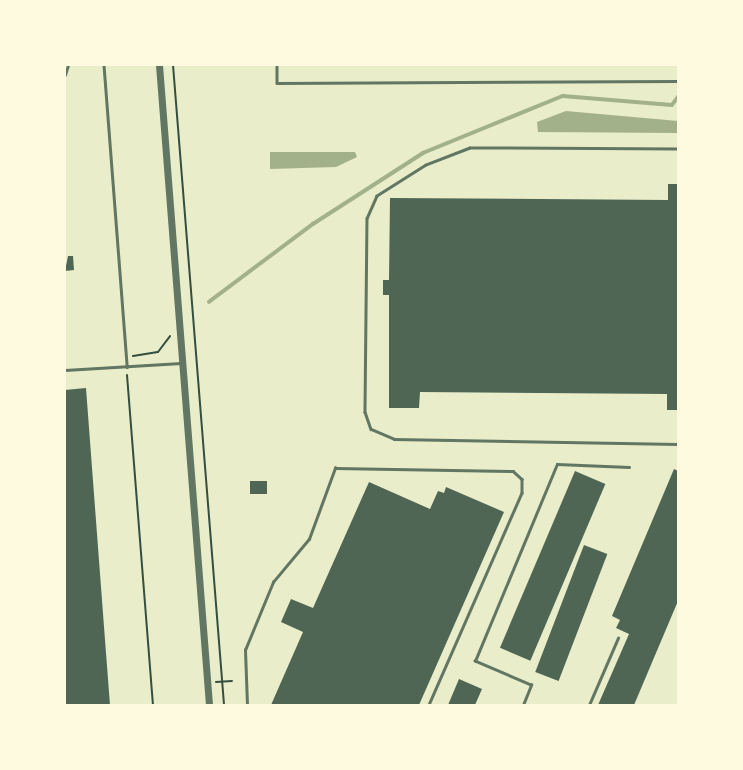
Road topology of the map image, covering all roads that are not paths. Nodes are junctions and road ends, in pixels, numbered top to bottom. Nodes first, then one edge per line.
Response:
1 (68, 65) edge
2 (104, 65) edge
3 (159, 65) edge
4 (277, 65) edge
5 (65, 75) edge
6 (678, 82) edge
7 (678, 149) edge
8 (181, 363) junction
9 (127, 367) junction
10 (65, 370) edge
11 (678, 444) edge
12 (629, 467) dead end
13 (618, 638) dead end
14 (209, 705) edge
15 (248, 705) edge
16 (429, 705) edge
17 (523, 705) edge
18 (589, 705) edge

1 - 5 lane
2 - 9 lane
3 - 8 street
4 - 6 lane
7 - 11 lane
8 - 9 lane
8 - 14 street
9 - 10 lane
12 - 17 lane
13 - 18 lane
15 - 16 lane

